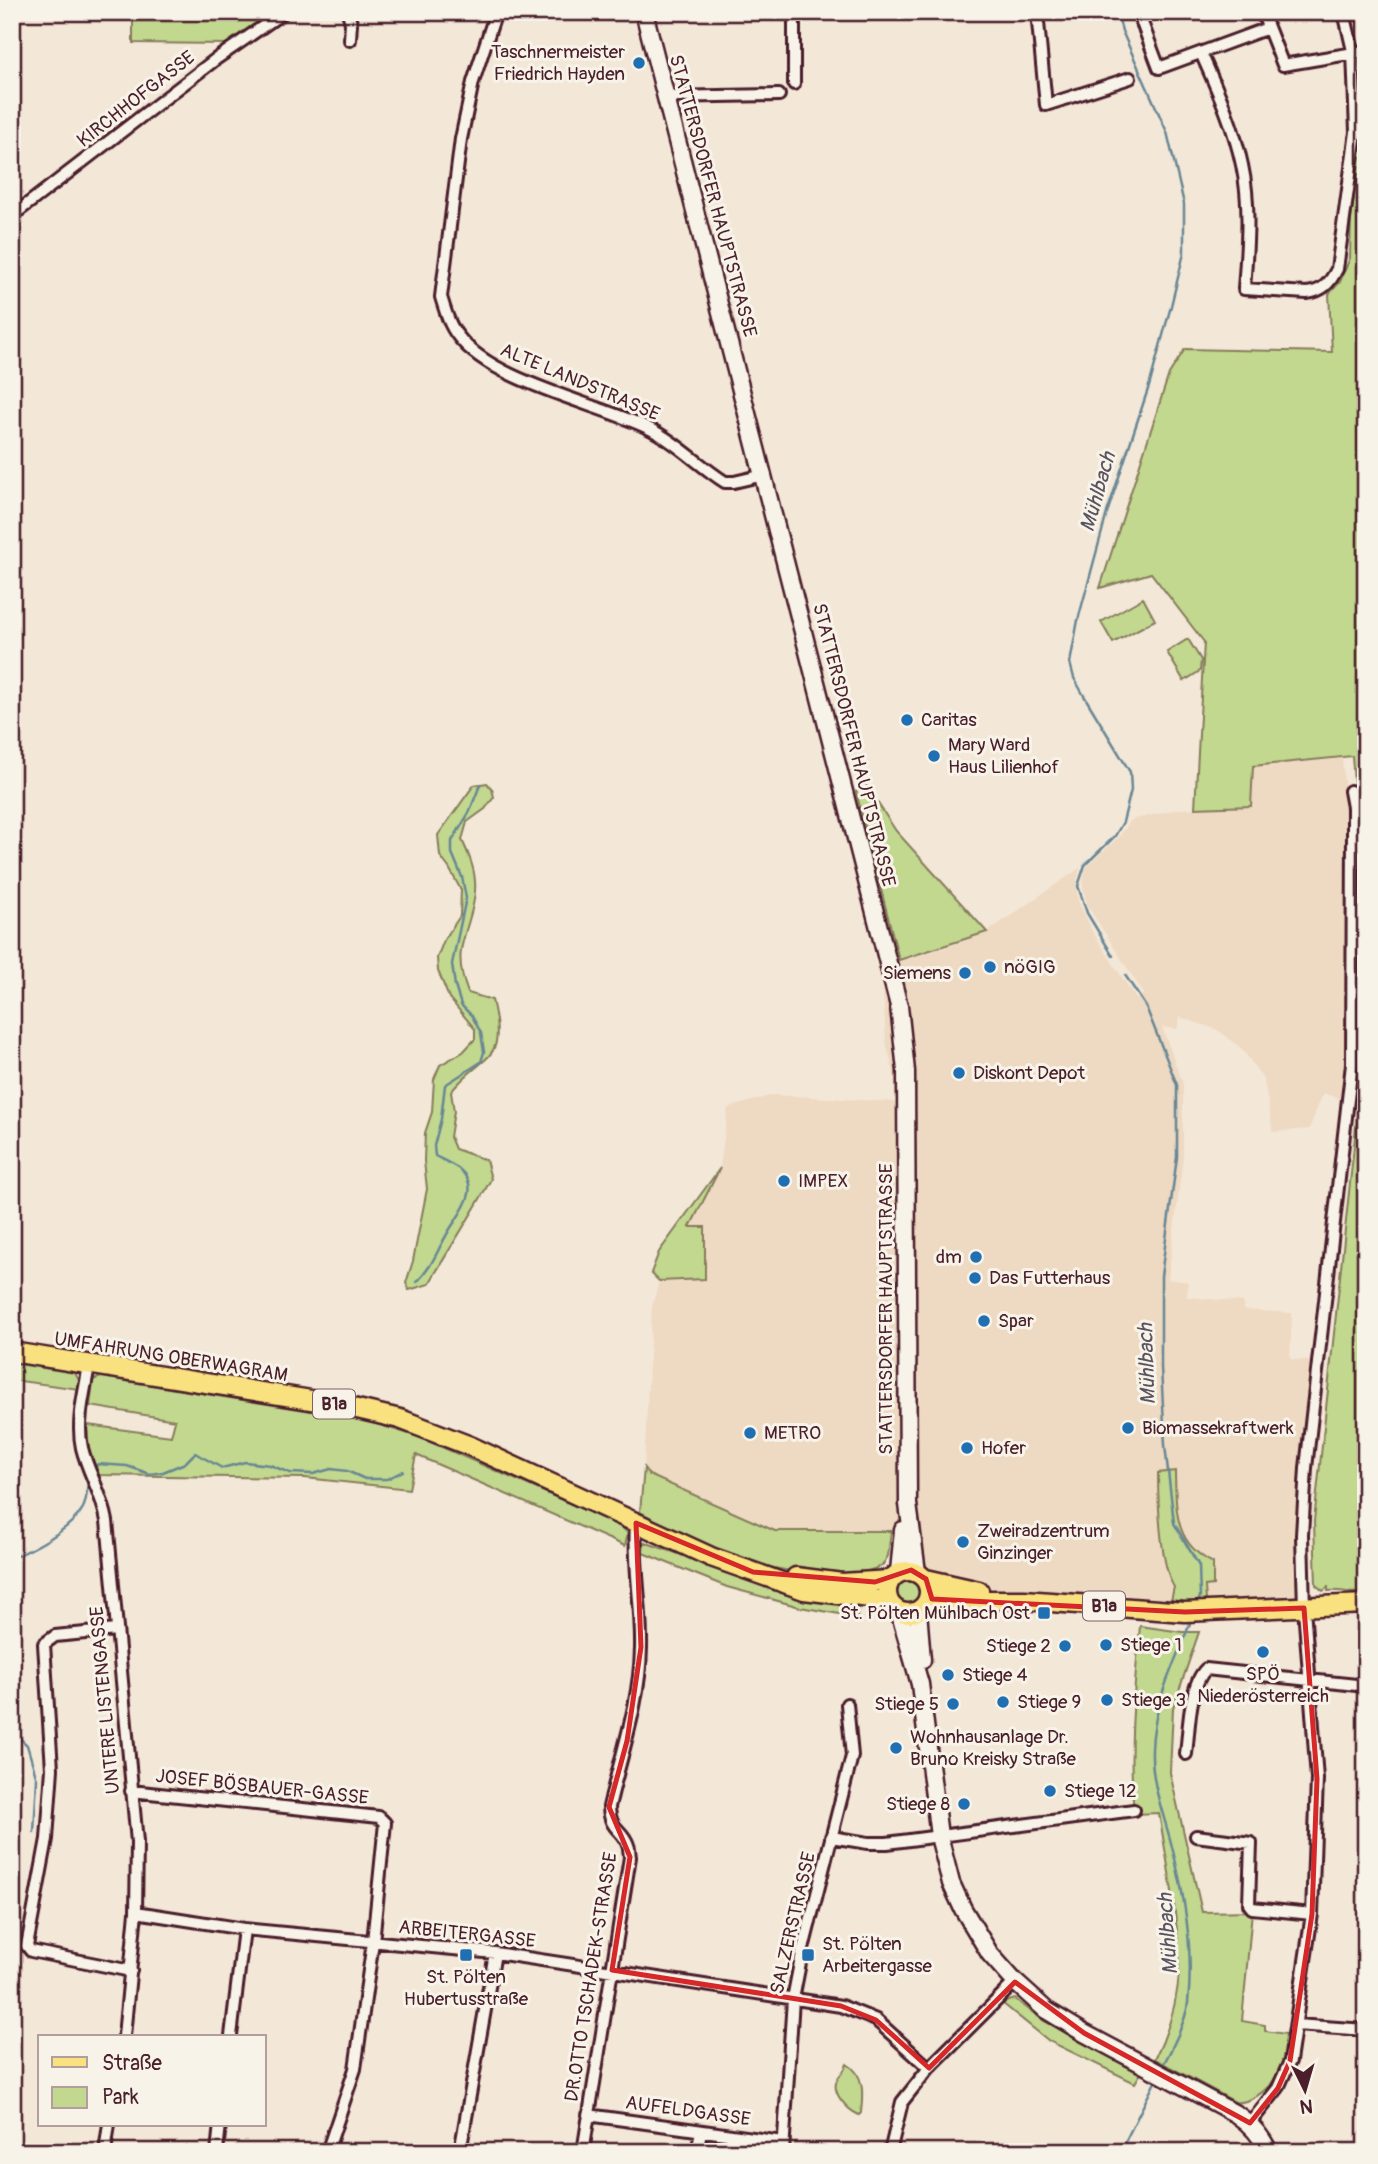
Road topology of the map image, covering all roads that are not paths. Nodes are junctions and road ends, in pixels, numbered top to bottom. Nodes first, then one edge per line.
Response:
1 (284, 12) edge
2 (348, 12) edge
3 (496, 12) edge
4 (644, 12) edge
5 (794, 12) edge
6 (1037, 12) edge
7 (1138, 12) edge
8 (1262, 12) edge
9 (1344, 12) edge
10 (1268, 28) junction
11 (350, 40) dead end
12 (1353, 51) junction
13 (1366, 51) edge
14 (1201, 53) junction
15 (1130, 78) dead end
16 (794, 84) dead end
17 (779, 95) dead end
18 (665, 97) junction
19 (12, 216) edge
20 (764, 475) junction
21 (1350, 791) dead end
22 (12, 1352) edge
23 (89, 1365) junction
24 (908, 1504) junction
25 (636, 1523) junction
26 (922, 1575) junction
27 (895, 1576) junction
28 (781, 1579) junction
29 (1024, 1600) junction
30 (1366, 1604) edge
31 (923, 1605) junction
32 (895, 1607) junction
33 (1304, 1608) junction
34 (116, 1630) junction
35 (1311, 1680) junction
36 (920, 1684) junction
37 (1366, 1686) edge
38 (847, 1704) dead end
39 (1186, 1754) dead end
40 (131, 1791) junction
41 (1134, 1810) dead end
42 (939, 1836) junction
43 (1196, 1836) dead end
44 (831, 1837) junction
45 (136, 1912) junction
46 (1312, 1914) junction
47 (244, 1929) junction
48 (373, 1942) junction
49 (495, 1954) junction
50 (612, 1970) junction
51 (131, 1971) junction
52 (1015, 1982) junction
53 (793, 2000) junction
54 (1296, 2025) junction
55 (1366, 2030) edge
56 (124, 2035) edge
57 (231, 2035) edge
58 (929, 2068) junction
59 (588, 2115) junction
60 (1250, 2123) junction
61 (109, 2126) edge
62 (220, 2126) edge
63 (701, 2131) junction
64 (783, 2147) edge
65 (217, 2151) edge
66 (104, 2152) edge
67 (225, 2152) edge
68 (327, 2152) edge
69 (460, 2152) edge
70 (583, 2152) edge
71 (697, 2152) edge
72 (890, 2152) edge
73 (1269, 2152) edge

1 - 19 street, KIRCHHOFGASSE
2 - 11 street
3 - 20 street, ALTE LANDSTRASSE
4 - 18 main road, STATTERSDORFER HAUPTSTRASSE
5 - 16 street
6 - 15 street
7 - 14 street
8 - 10 street
9 - 12 street
10 - 12 street
10 - 14 street
12 - 13 street
12 - 14 street
17 - 18 street
18 - 20 main road, STATTERSDORFER HAUPTSTRASSE
20 - 24 main road, STATTERSDORFER HAUPTSTRASSE
21 - 33 street
22 - 23 main road, UMFAHRUNG OBERWAGRAM / B1a
23 - 25 main road, UMFAHRUNG OBERWAGRAM / B1a
23 - 34 street, UNTERE LISTENGASSE
24 - 26 main road, STATTERSDORFER HAUPTSTRASSE
24 - 27 main road, STATTERSDORFER HAUPTSTRASSE
25 - 28 main road, B1a
25 - 50 street, DR.OTTO TSCHADEK-STRASSE
26 - 27 main road, B1a
26 - 29 main road, B1a
26 - 31 main road
27 - 28 main road, B1a
27 - 32 main road
28 - 32 main road, B1a
29 - 31 main road, B1a
29 - 33 main road, B1a
30 - 33 main road, B1a
31 - 32 main road, B1a
31 - 36 main road
32 - 36 main road
33 - 35 street
34 - 40 street, UNTERE LISTENGASSE
34 - 51 street
35 - 37 street
35 - 39 street
35 - 46 street
36 - 42 main road
38 - 44 street, SALZERSTRASSE
40 - 45 street, UNTERE LISTENGASSE
40 - 48 street, JOSEF BÖSBAUER-GASSE
41 - 42 street
42 - 44 street
42 - 52 main road
43 - 46 street
44 - 53 street, SALZERSTRASSE
45 - 47 street, ARBEITERGASSE
45 - 51 street, UNTERE LISTENGASSE
46 - 54 street
47 - 48 street, ARBEITERGASSE
47 - 57 street
48 - 49 street, ARBEITERGASSE
48 - 68 street
49 - 50 street, ARBEITERGASSE
49 - 69 street
50 - 53 street, ARBEITERGASSE
50 - 59 street, DR.OTTO TSCHADEK-STRASSE
51 - 56 street, UNTERE LISTENGASSE
52 - 58 street
52 - 60 main road
53 - 58 street, ARBEITERGASSE
53 - 64 street, SALZERSTRASSE
54 - 55 street
54 - 60 street
58 - 72 street
59 - 63 street, AUFELDGASSE
59 - 70 street, DR.OTTO TSCHADEK-STRASSE
60 - 73 main road
61 - 66 street
62 - 65 street
63 - 64 street, AUFELDGASSE
63 - 71 street
65 - 67 street

